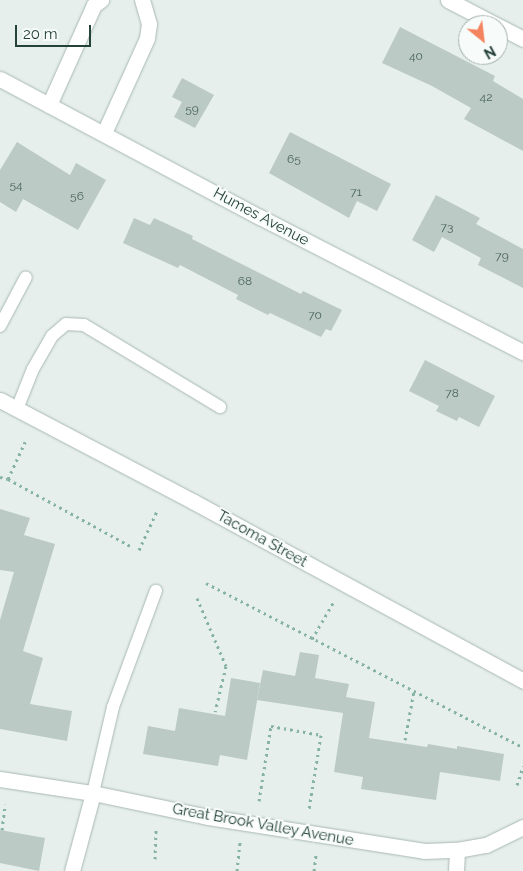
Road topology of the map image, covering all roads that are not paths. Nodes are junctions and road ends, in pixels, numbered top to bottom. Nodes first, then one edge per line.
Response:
1 (101, 0) edge
2 (142, 0) edge
3 (448, 0) edge
4 (476, 15) edge
5 (508, 32) edge
6 (523, 39) edge
7 (0, 79) edge
8 (50, 105) junction
9 (104, 133) junction
10 (26, 277) dead end
11 (0, 326) edge
12 (523, 352) edge
13 (0, 400) edge
14 (220, 407) dead end
15 (17, 409) junction
16 (156, 591) dead end
17 (523, 682) edge
18 (0, 779) edge
19 (93, 793) junction
20 (523, 827) edge
21 (457, 850) junction
22 (72, 871) edge
23 (456, 871) edge

1 - 8 street
2 - 9 street
3 - 4 street
5 - 6 street
7 - 8 street, Humes Avenue
8 - 9 street, Humes Avenue
9 - 12 street, Humes Avenue
10 - 11 lane
13 - 15 street, Tacoma Street
14 - 15 lane
15 - 17 street, Tacoma Street
16 - 19 lane
18 - 19 street, Great Brook Valley Avenue
19 - 21 street, Great Brook Valley Avenue
19 - 22 street
20 - 21 street, Great Brook Valley Avenue
21 - 23 street

